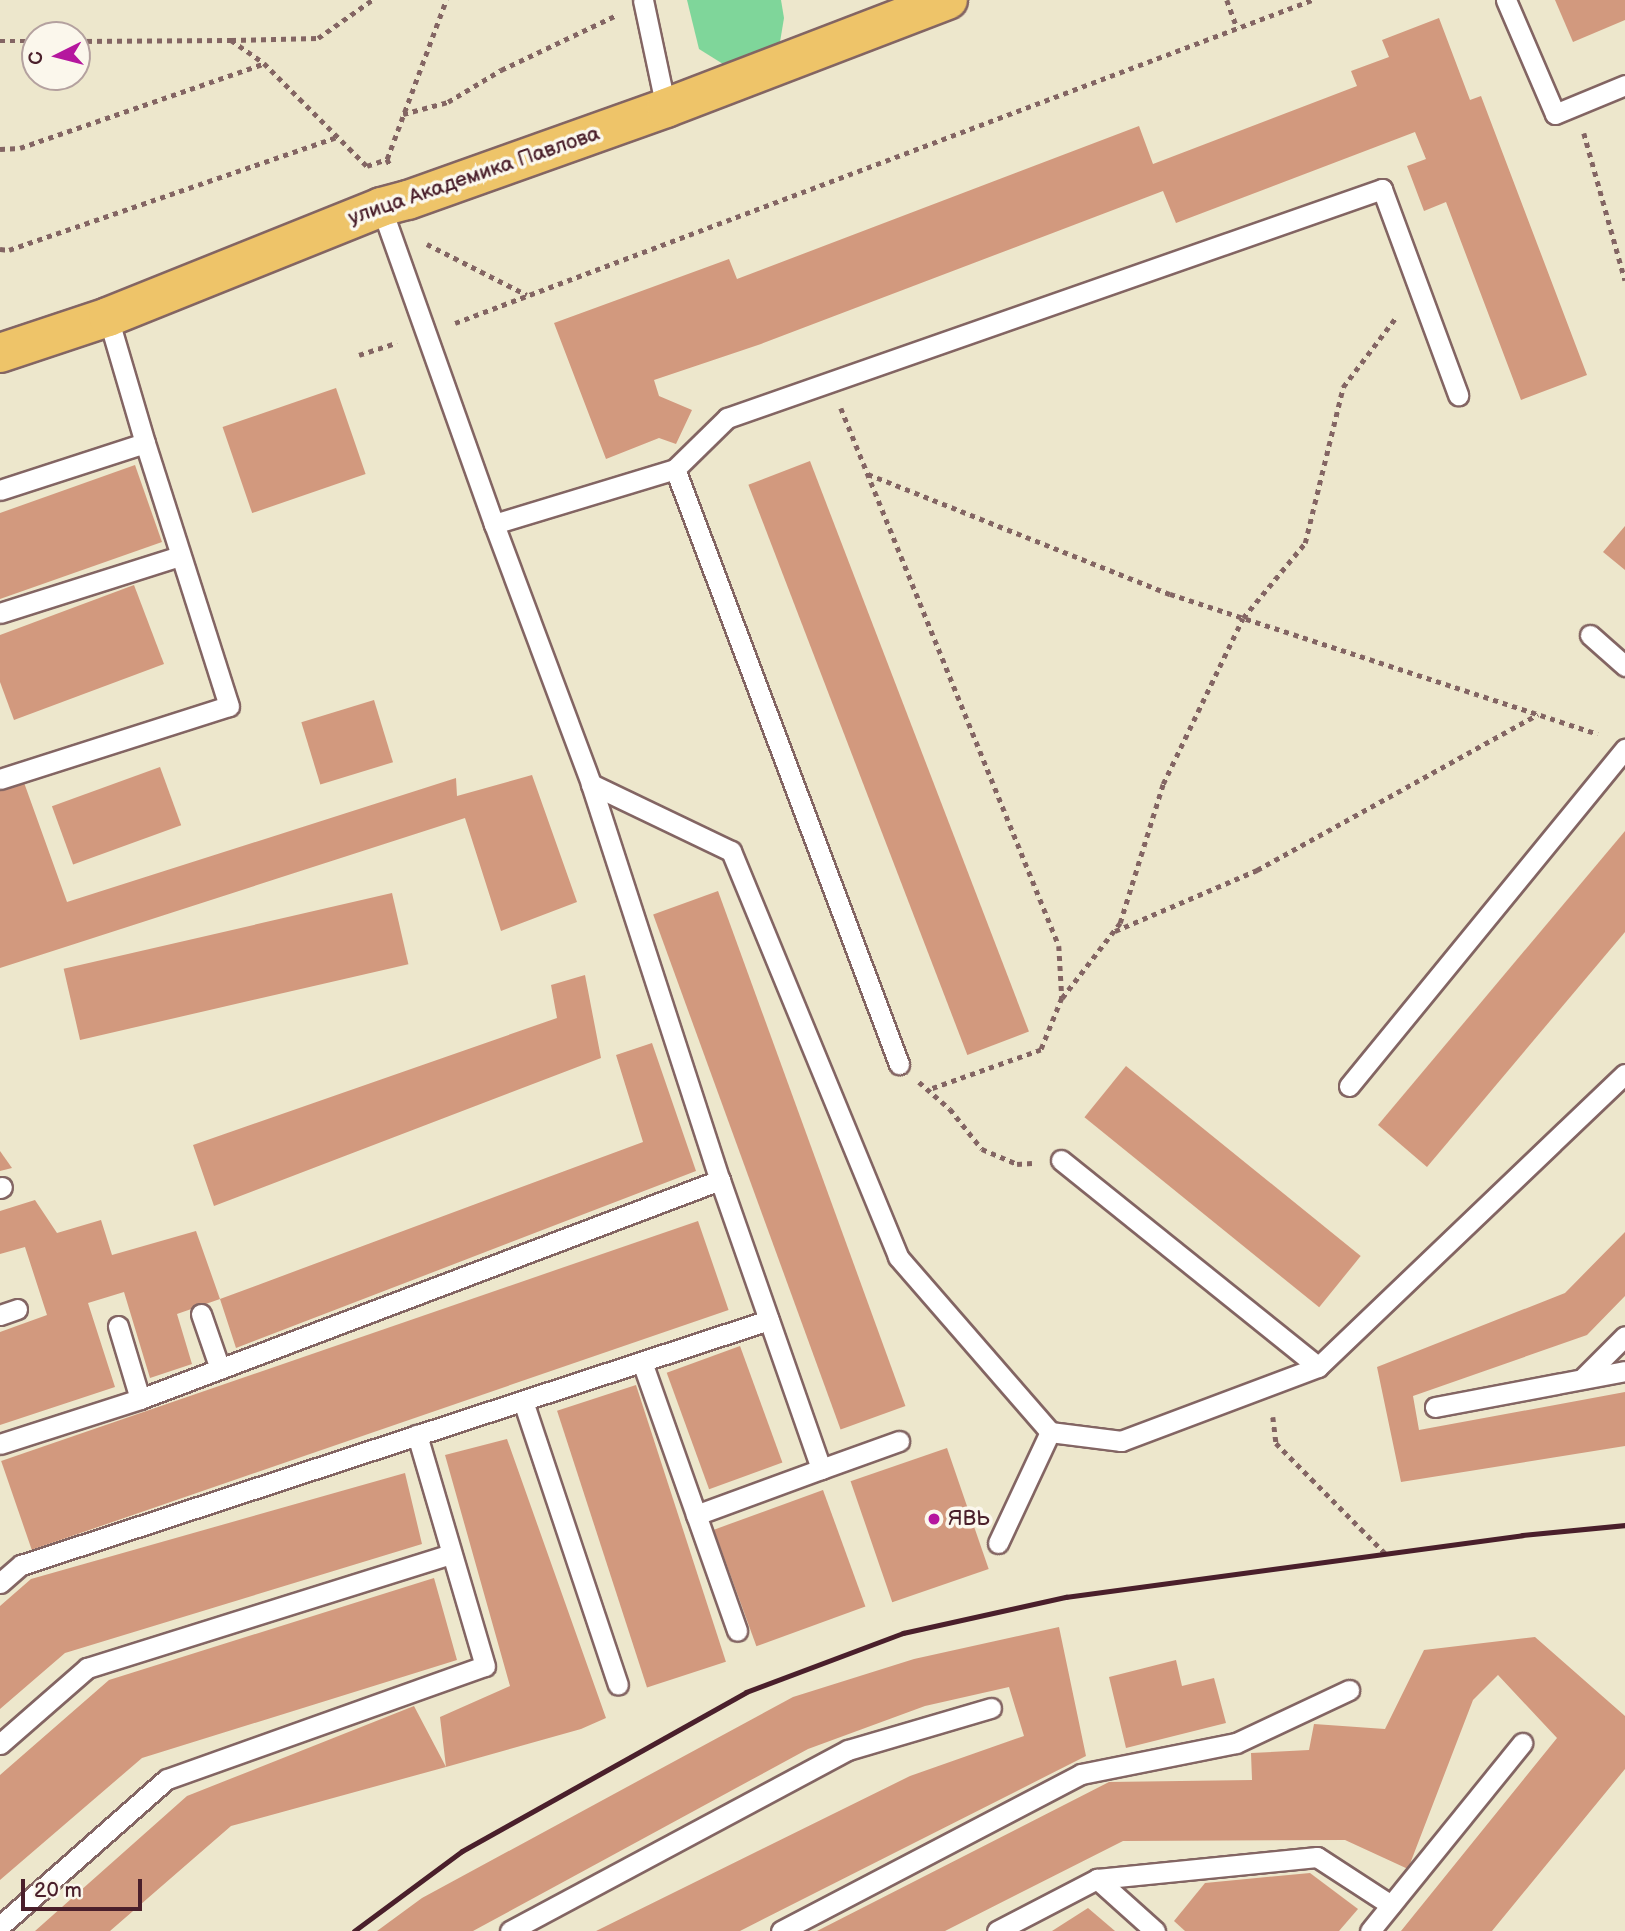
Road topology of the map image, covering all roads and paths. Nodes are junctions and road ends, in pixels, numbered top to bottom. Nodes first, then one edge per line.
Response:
1 (372, 0) edge
2 (446, 0) edge
3 (643, 0) edge
4 (948, 0) edge
5 (1227, 0) edge
6 (1312, 0) edge
7 (1506, 0) edge
8 (619, 14) dead end
9 (1237, 28) junction
10 (231, 40) junction
11 (0, 41) edge
12 (21, 41) edge
13 (91, 41) edge
14 (264, 64) junction
15 (1625, 85) edge
16 (1576, 105) junction
17 (666, 108) junction
18 (403, 114) junction
19 (338, 137) junction
20 (0, 149) edge
21 (387, 159) dead end
22 (367, 166) dead end
23 (381, 206) junction
24 (423, 242) dead end
25 (0, 249) edge
26 (1625, 280) edge
27 (1418, 288) junction
28 (527, 295) junction
29 (108, 317) junction
30 (426, 334) junction
31 (0, 352) edge
32 (359, 355) dead end
33 (830, 382) junction
34 (1458, 395) dead end
35 (145, 443) junction
36 (675, 469) junction
37 (867, 474) junction
38 (0, 490) edge
39 (494, 524) junction
40 (180, 556) junction
41 (0, 613) edge
42 (1243, 618) junction
43 (1590, 635) dead end
44 (1625, 666) edge
45 (1538, 714) junction
46 (1600, 735) dead end
47 (1625, 749) edge
48 (0, 779) edge
49 (591, 784) junction
50 (1114, 931) junction
51 (1062, 998) junction
52 (899, 1064) joint
53 (1625, 1074) edge
54 (1349, 1086) dead end
55 (928, 1090) junction
56 (1061, 1160) joint
57 (720, 1180) junction
58 (201, 1314) dead end
59 (769, 1320) junction
60 (118, 1326) dead end
61 (1625, 1336) edge
62 (642, 1362) junction
63 (1318, 1367) junction
64 (220, 1369) junction
65 (1625, 1371) edge
66 (1583, 1378) junction
67 (1268, 1386) junction
68 (140, 1399) junction
69 (523, 1401) junction
70 (1434, 1407) dead end
71 (1050, 1432) junction
72 (417, 1436) junction
73 (899, 1441) dead end
74 (0, 1444) edge
75 (821, 1469) junction
76 (696, 1515) junction
77 (998, 1543) dead end
78 (1385, 1553) dead end
79 (451, 1554) junction
80 (0, 1583) edge
81 (737, 1631) dead end
82 (618, 1685) dead end
83 (1349, 1690) dead end
84 (991, 1708) dead end
85 (1522, 1743) dead end
86 (0, 1744) edge
87 (1097, 1879) junction
88 (1391, 1905) junction
89 (0, 1926) edge
90 (510, 1931) edge
91 (781, 1931) edge
92 (997, 1931) edge
93 (1155, 1931) edge
94 (1370, 1931) edge

1 - 10 path
2 - 18 path
3 - 17 lane
4 - 17 main road, улица Академика Павлова
5 - 9 path
6 - 9 path
7 - 16 lane
8 - 18 path
9 - 28 path
10 - 13 path
10 - 14 path
11 - 12 path
14 - 19 path
14 - 20 path
15 - 16 lane
16 - 26 path
17 - 23 main road, улица Академика Павлова
18 - 21 path
19 - 22 path
19 - 25 path
23 - 29 main road, улица Академика Павлова
23 - 30 lane
24 - 28 path
27 - 33 lane
27 - 34 lane
27 - 42 path
28 - 30 path
29 - 31 main road, улица Академика Павлова
29 - 35 lane
30 - 32 path
30 - 39 lane
33 - 36 lane
33 - 37 path
35 - 38 lane
35 - 40 lane
36 - 39 lane
36 - 52 lane
37 - 42 path
37 - 51 path
39 - 49 lane
40 - 41 lane
40 - 48 lane
42 - 45 path
42 - 50 path
43 - 44 lane
45 - 46 path
45 - 50 path
47 - 54 lane
49 - 57 lane
49 - 71 lane
50 - 51 path
51 - 55 path
52 - 55 path
53 - 63 lane
55 - 56 path
56 - 63 lane
57 - 59 lane
57 - 64 lane
58 - 64 lane
59 - 62 lane
59 - 75 lane
60 - 68 lane
61 - 66 lane
62 - 69 lane
62 - 76 lane
63 - 67 lane
64 - 68 lane
65 - 66 lane
66 - 70 lane
67 - 71 lane
67 - 78 path
68 - 74 lane
69 - 72 lane
69 - 82 lane
71 - 77 lane
72 - 79 lane
72 - 80 lane
73 - 75 lane
75 - 76 lane
76 - 81 lane
79 - 86 lane
79 - 89 lane
83 - 91 lane
84 - 90 lane
85 - 88 lane
87 - 88 lane
87 - 92 lane
87 - 93 lane
88 - 94 lane

